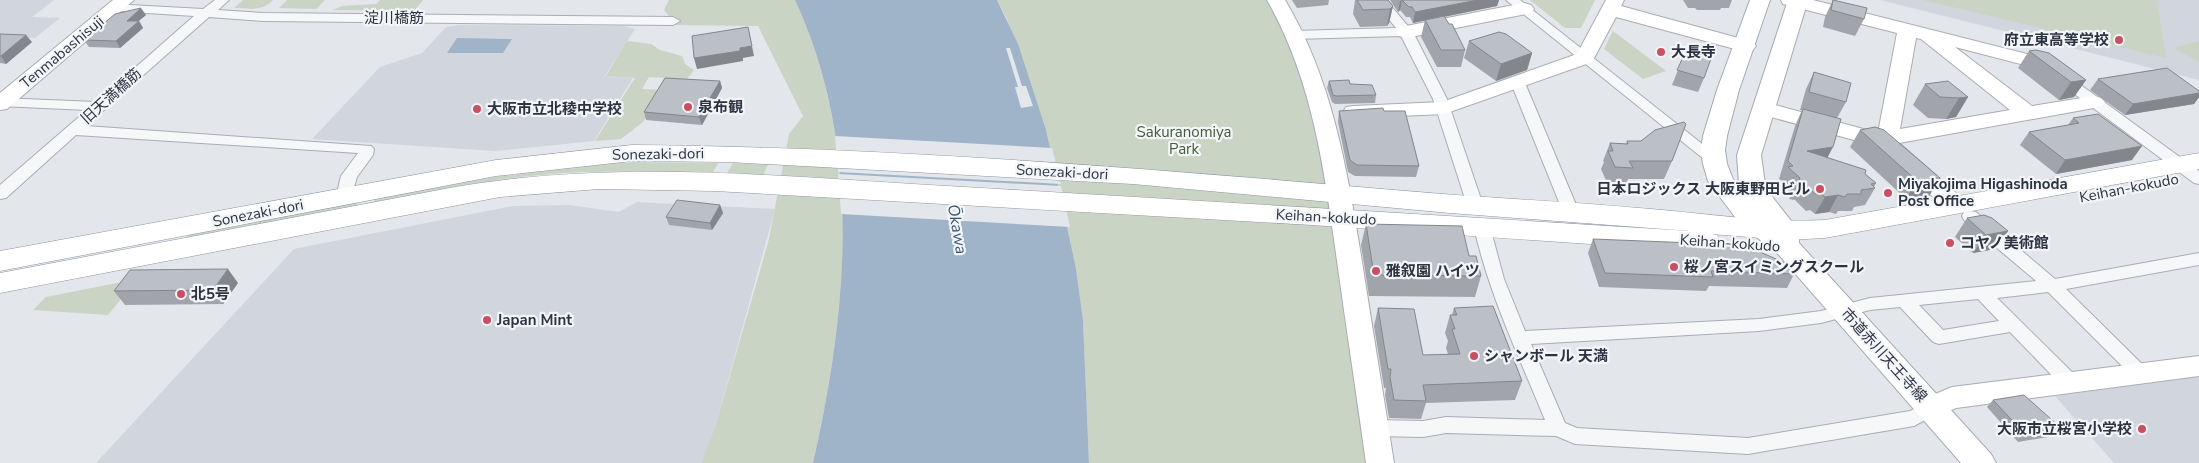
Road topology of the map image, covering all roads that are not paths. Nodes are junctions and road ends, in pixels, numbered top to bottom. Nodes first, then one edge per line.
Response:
1 (224, 0) edge
2 (1276, 0) edge
3 (1379, 0) edge
4 (1760, 0) edge
5 (1795, 0) edge
6 (115, 2) edge
7 (1518, 5) edge
8 (1612, 5) edge
9 (208, 12) junction
10 (673, 20) dead end
11 (1915, 30) junction
12 (1406, 32) junction
13 (1294, 35) junction
14 (1746, 46) junction
15 (1585, 58) junction
16 (2040, 62) joint
17 (1518, 83) junction
18 (1, 98) edge
19 (2094, 102) junction
20 (100, 106) junction
21 (1444, 108) junction
22 (1764, 108) junction
23 (1323, 113) junction
24 (2029, 114) junction
25 (73, 130) junction
26 (1886, 139) junction
27 (1714, 160) junction
28 (2194, 171) edge
29 (0, 194) edge
30 (344, 197) junction
31 (1335, 202) junction
32 (1963, 210) junction
33 (1571, 212) junction
34 (1255, 213) joint
35 (1479, 216) junction
36 (1779, 236) junction
37 (2199, 259) edge
38 (0, 261) edge
39 (0, 283) edge
40 (2052, 286) junction
41 (1982, 293) junction
42 (1904, 301) junction
43 (1844, 310) junction
44 (2012, 325) junction
45 (1520, 338) junction
46 (2199, 366) edge
47 (2141, 374) junction
48 (2071, 383) junction
49 (1931, 408) junction
50 (1375, 428) junction
51 (1558, 428) junction
52 (1380, 463) edge
53 (1980, 463) edge

1 - 9 street, 旧天満橋筋
2 - 13 street
3 - 12 street
4 - 14 main road, 市道赤川天王寺線
5 - 11 street
5 - 22 main road, 市道赤川天王寺線
6 - 9 street, 淀川橋筋
6 - 18 street, Tenmabashisuji
7 - 12 street
7 - 15 street
8 - 14 street
8 - 15 street
9 - 10 street, 淀川橋筋
9 - 20 street, 旧天満橋筋
11 - 16 street
11 - 24 street
11 - 26 street
12 - 13 street
12 - 21 street
13 - 23 street
14 - 27 main road, 市道赤川天王寺線
15 - 17 street
15 - 27 street
16 - 19 street
17 - 21 street
17 - 33 street
18 - 20 street
19 - 24 street
19 - 28 street
20 - 25 street, 旧天満橋筋
21 - 23 street
21 - 35 street
22 - 26 street
22 - 36 main road, 市道赤川天王寺線
23 - 31 street
24 - 26 street
25 - 29 street, 旧天満橋筋
25 - 30 street
26 - 32 street
27 - 36 main road, 市道赤川天王寺線
28 - 32 highway, Keihan-kokudo
30 - 31 highway, Sonezaki-dori
30 - 38 highway, Sonezaki-dori
31 - 34 highway, Keihan-kokudo
31 - 35 highway, Keihan-kokudo
31 - 50 street
32 - 36 highway, Keihan-kokudo
32 - 40 street
33 - 35 highway, Keihan-kokudo
33 - 36 highway, Keihan-kokudo
34 - 39 highway, Sonezaki-dori
35 - 36 highway, Keihan-kokudo
35 - 45 street
36 - 43 main road, 市道赤川天王寺線
37 - 40 street
40 - 41 street
40 - 47 street
41 - 42 street
41 - 44 street
42 - 43 street
42 - 44 street
43 - 45 street
43 - 49 main road, 市道赤川天王寺線
44 - 48 street
45 - 51 street
46 - 47 street
47 - 48 street
48 - 49 street
49 - 51 street
49 - 53 main road, 市道赤川天王寺線
50 - 51 street
50 - 52 street

